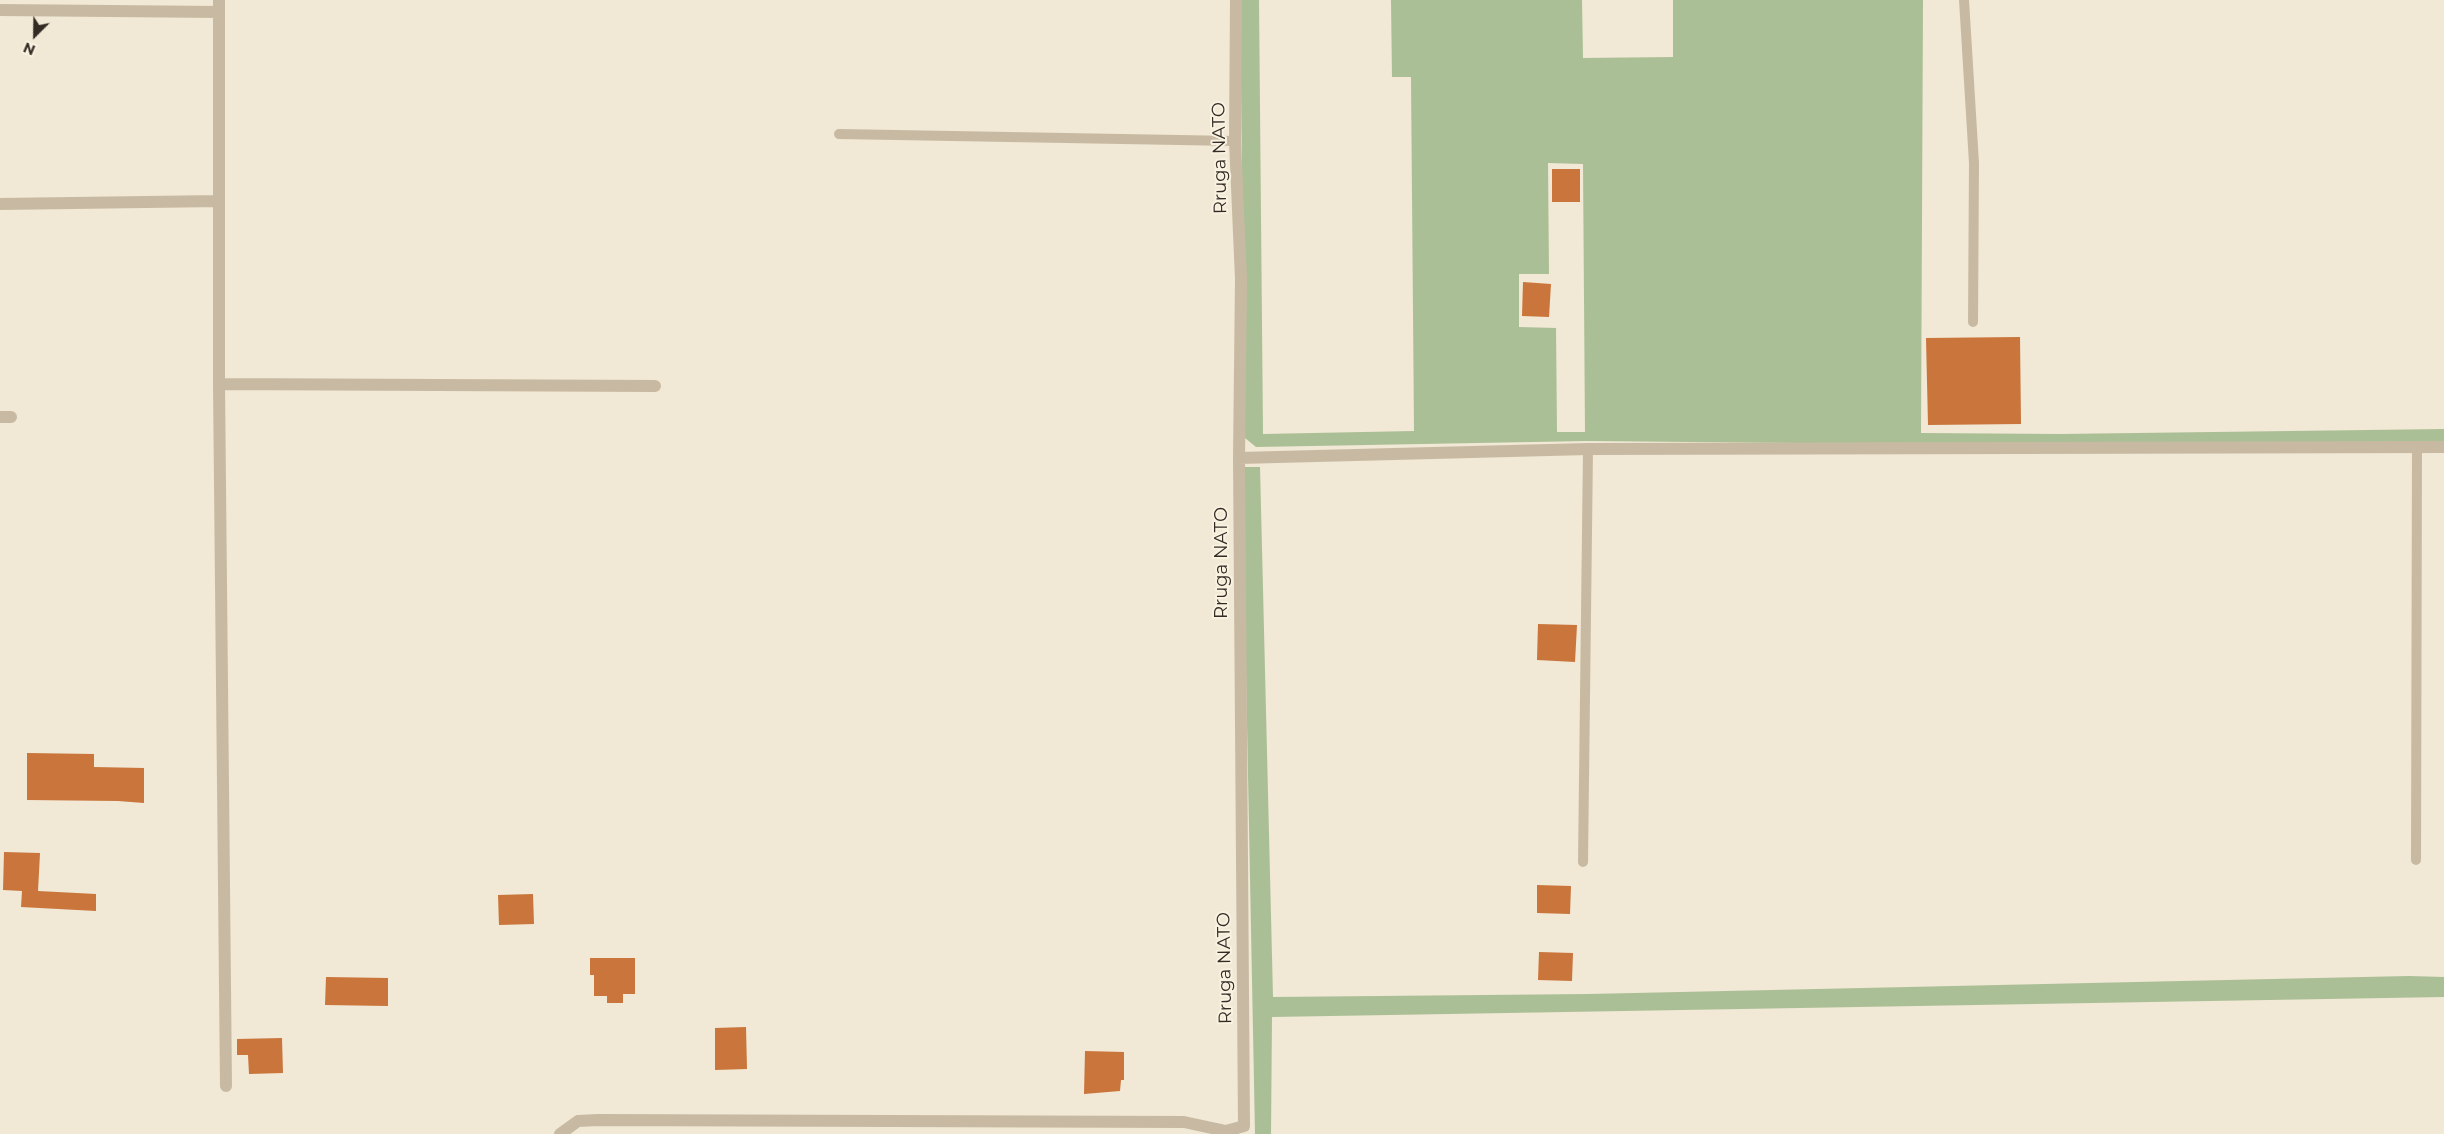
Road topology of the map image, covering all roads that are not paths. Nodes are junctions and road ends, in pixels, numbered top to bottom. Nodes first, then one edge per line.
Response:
1 (1236, 0) edge
2 (1964, 0) edge
3 (219, 6) edge
4 (0, 10) edge
5 (839, 134) dead end
6 (1236, 141) junction
7 (219, 201) junction
8 (0, 204) edge
9 (1973, 322) dead end
10 (219, 384) junction
11 (655, 386) dead end
12 (2417, 447) junction
13 (2444, 447) edge
14 (1588, 449) junction
15 (1239, 458) junction
16 (2416, 860) dead end
17 (1583, 862) dead end
18 (226, 1086) dead end
19 (1244, 1130) edge
20 (560, 1134) edge

1 - 6 street, Rruga NATO
2 - 9 lane
3 - 4 street
3 - 7 street
5 - 6 lane
6 - 15 street, Rruga NATO
7 - 8 street
7 - 10 street
10 - 11 street
10 - 18 street
12 - 13 street
12 - 14 street
12 - 16 lane
14 - 15 street
14 - 17 lane
15 - 19 street, Rruga NATO
19 - 20 street

